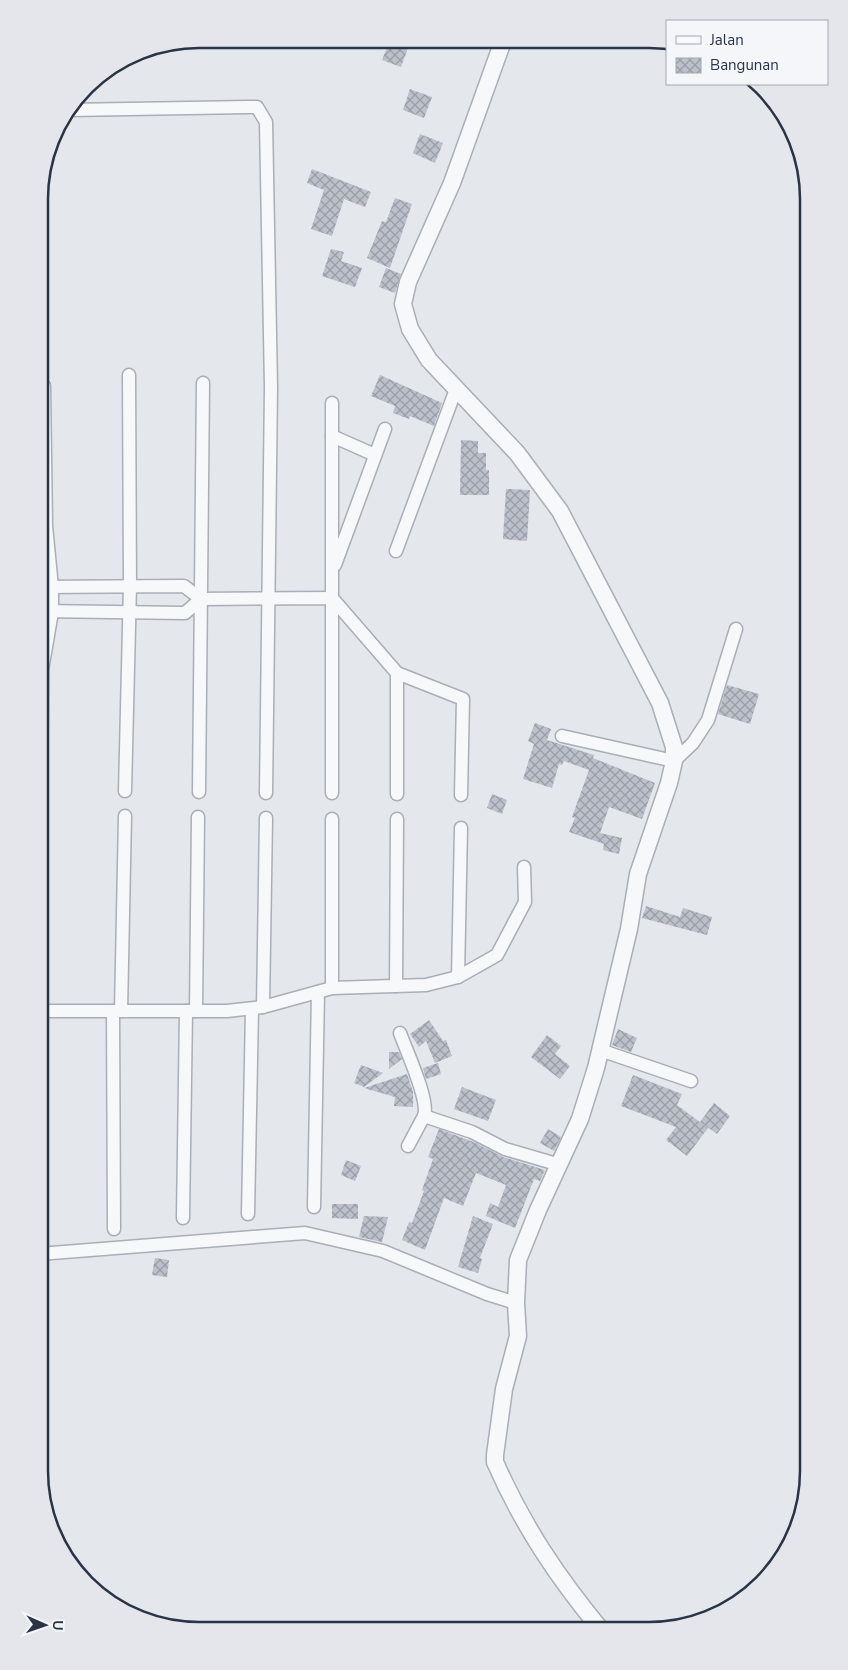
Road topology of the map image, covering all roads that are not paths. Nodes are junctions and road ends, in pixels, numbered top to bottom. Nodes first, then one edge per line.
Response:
1 (501, 48) edge
2 (76, 110) edge
3 (130, 375) dead end
4 (203, 383) dead end
5 (456, 389) junction
6 (332, 403) dead end
7 (385, 429) dead end
8 (332, 436) junction
9 (375, 455) junction
10 (396, 551) dead end
11 (332, 574) junction
12 (130, 586) junction
13 (48, 587) edge
14 (332, 598) junction
15 (201, 599) junction
16 (268, 599) junction
17 (48, 612) edge
18 (129, 612) junction
19 (736, 629) dead end
20 (397, 673) junction
21 (562, 736) dead end
22 (674, 761) junction
23 (125, 791) dead end
24 (199, 792) dead end
25 (266, 792) dead end
26 (332, 794) dead end
27 (396, 794) dead end
28 (462, 795) dead end
29 (125, 816) dead end
30 (198, 817) dead end
31 (266, 818) dead end
32 (332, 819) dead end
33 (397, 819) dead end
34 (461, 828) dead end
35 (524, 867) dead end
36 (458, 977) junction
37 (396, 986) junction
38 (332, 988) junction
39 (318, 992) junction
40 (258, 1008) junction
41 (48, 1011) edge
42 (117, 1011) junction
43 (191, 1011) junction
44 (400, 1033) dead end
45 (600, 1050) junction
46 (691, 1081) dead end
47 (424, 1116) junction
48 (408, 1146) dead end
49 (560, 1165) junction
50 (314, 1207) dead end
51 (248, 1214) dead end
52 (183, 1218) dead end
53 (114, 1229) dead end
54 (48, 1253) edge
55 (516, 1303) junction
56 (595, 1622) edge

1 - 5 street
2 - 16 street
3 - 12 street
4 - 15 street
5 - 10 street
5 - 22 street
6 - 8 street
7 - 9 street
8 - 9 street
8 - 11 street
9 - 11 street
11 - 14 street
12 - 13 street
12 - 15 street
12 - 18 street
14 - 16 street
14 - 20 street
14 - 26 street
15 - 16 street
15 - 18 street
15 - 24 street
16 - 25 street
17 - 18 street
18 - 23 street
19 - 22 street
20 - 27 street
20 - 28 street
21 - 22 street
22 - 45 street
29 - 42 street
30 - 43 street
31 - 40 street
32 - 38 street
33 - 37 street
34 - 36 street
35 - 36 street
36 - 37 street
37 - 38 street
38 - 39 street
39 - 40 street
39 - 50 street
40 - 43 street
40 - 51 street
41 - 42 street
42 - 43 street
42 - 53 street
43 - 52 street
44 - 47 street
45 - 46 street
45 - 49 street
47 - 48 street
47 - 49 street
49 - 55 street
54 - 55 street
55 - 56 street

